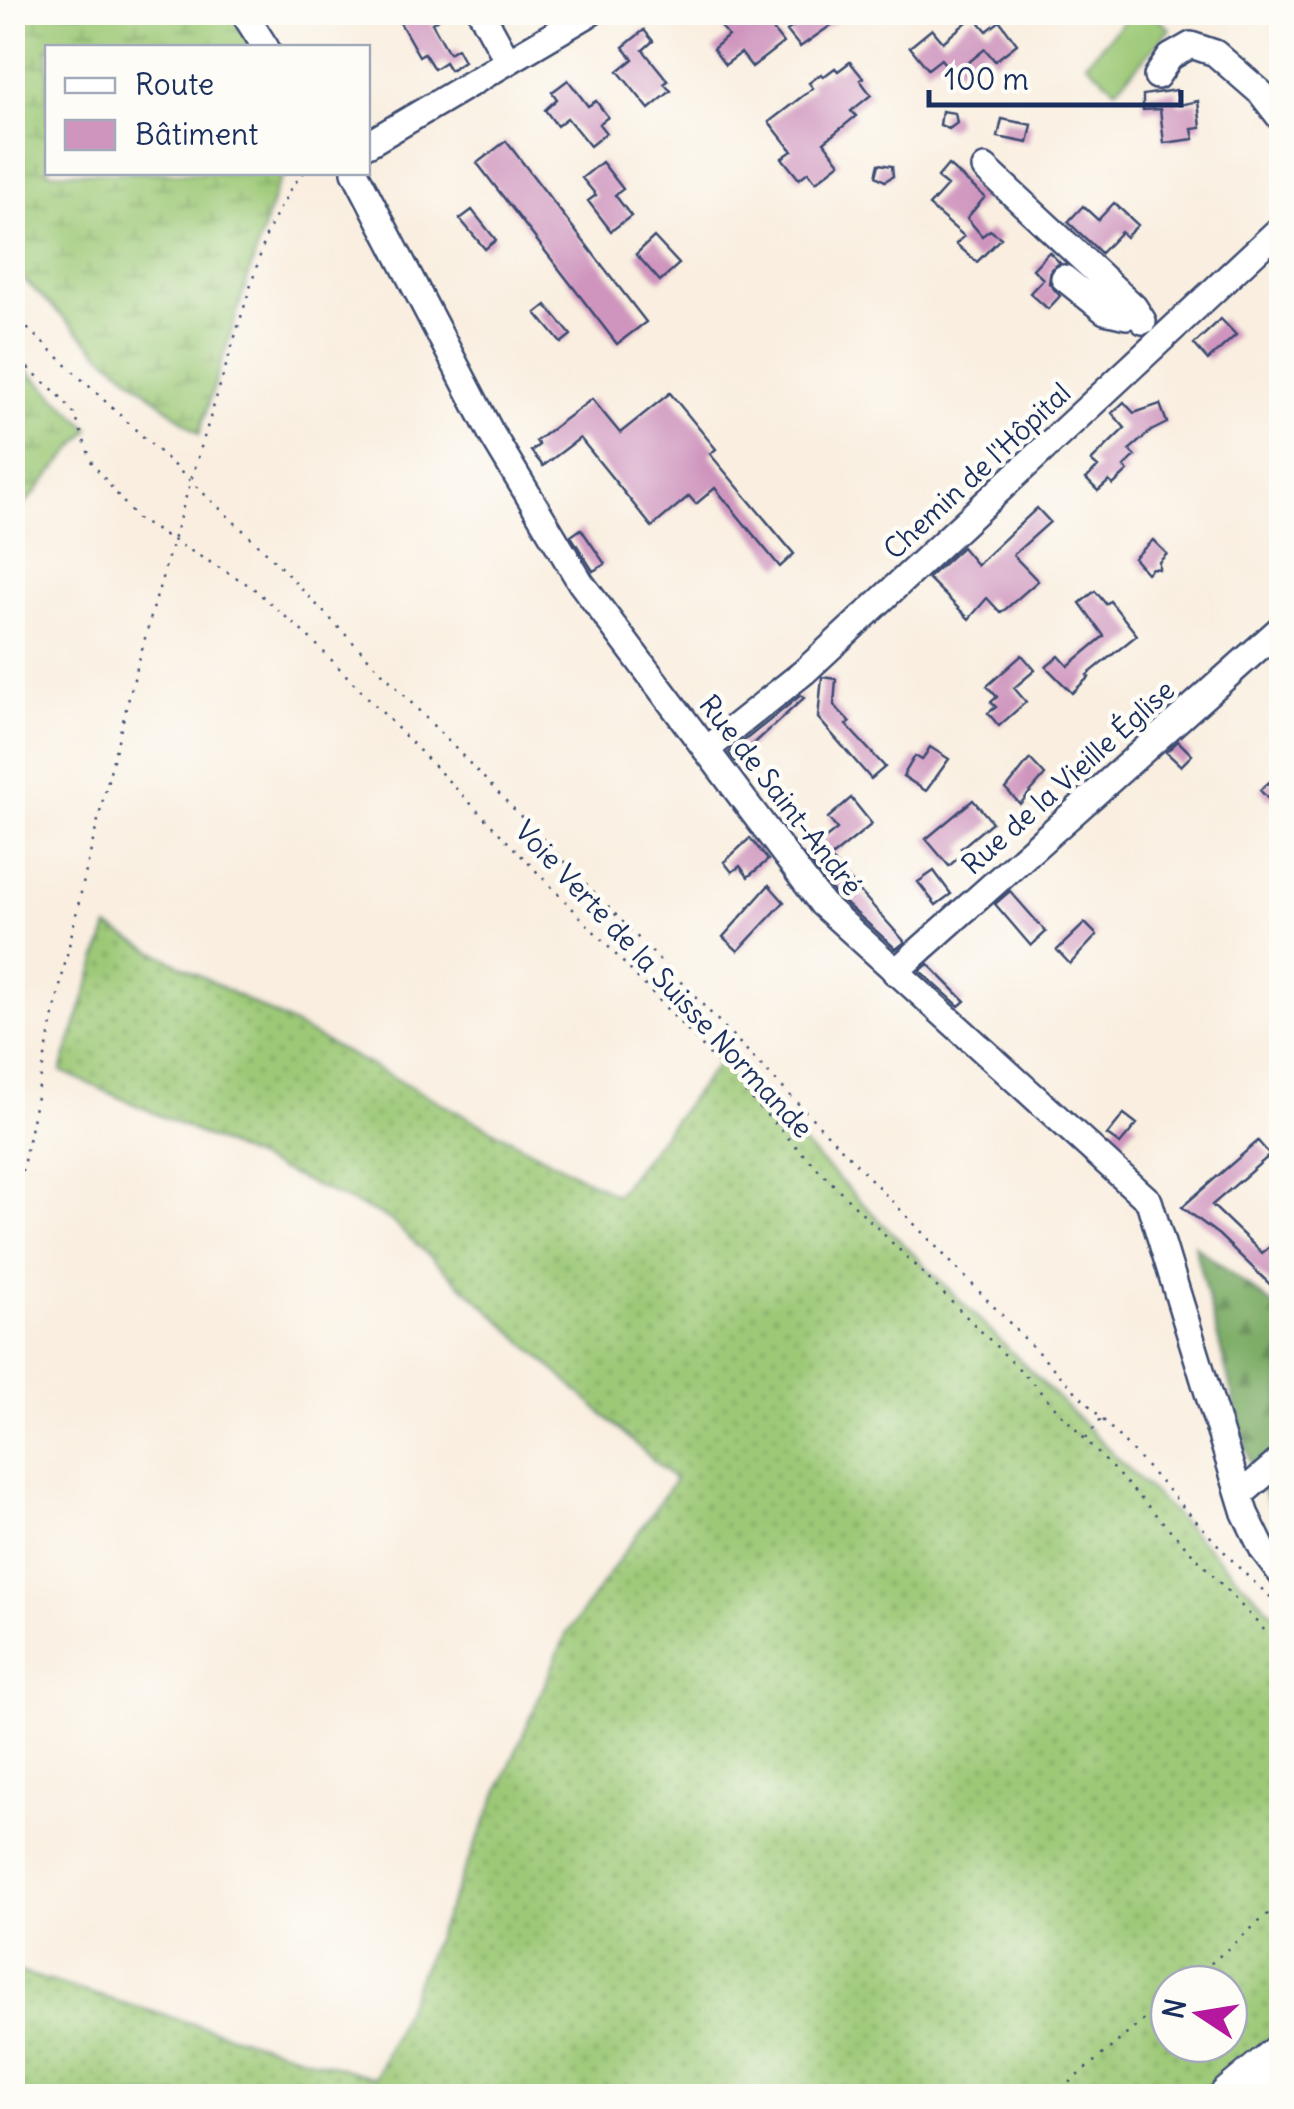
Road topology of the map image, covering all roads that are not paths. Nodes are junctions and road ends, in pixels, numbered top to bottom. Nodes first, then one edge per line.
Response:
1 (243, 12) edge
2 (481, 12) edge
3 (592, 12) edge
4 (264, 45) edge
5 (508, 61) junction
6 (1157, 76) dead end
7 (1282, 120) edge
8 (370, 143) edge
9 (985, 168) dead end
10 (357, 175) edge
11 (1004, 206) dead end
12 (1282, 228) edge
13 (1081, 240) dead end
14 (1064, 278) dead end
15 (1135, 314) junction
16 (1163, 340) junction
17 (1282, 626) edge
18 (706, 750) junction
19 (895, 972) junction
20 (1282, 1459) edge
21 (1243, 1504) junction
22 (1282, 1575) edge
23 (1282, 2052) edge
24 (1282, 2082) edge
25 (1229, 2096) edge
26 (1264, 2096) edge

1 - 4 street
2 - 5 street
3 - 5 street
5 - 8 street
6 - 7 street
9 - 15 street
10 - 18 street, Rue de Saint-André
11 - 15 street
12 - 16 street, Chemin de l'Hôpital
13 - 15 street
14 - 15 street
15 - 16 street
16 - 18 street, Chemin de l'Hôpital
17 - 19 street, Rue de la Vieille Église
18 - 19 street, Rue de Saint-André
19 - 21 street, Rue de Saint-André
20 - 21 street
21 - 22 street, Rue de Saint-André
23 - 25 highway
24 - 26 highway

